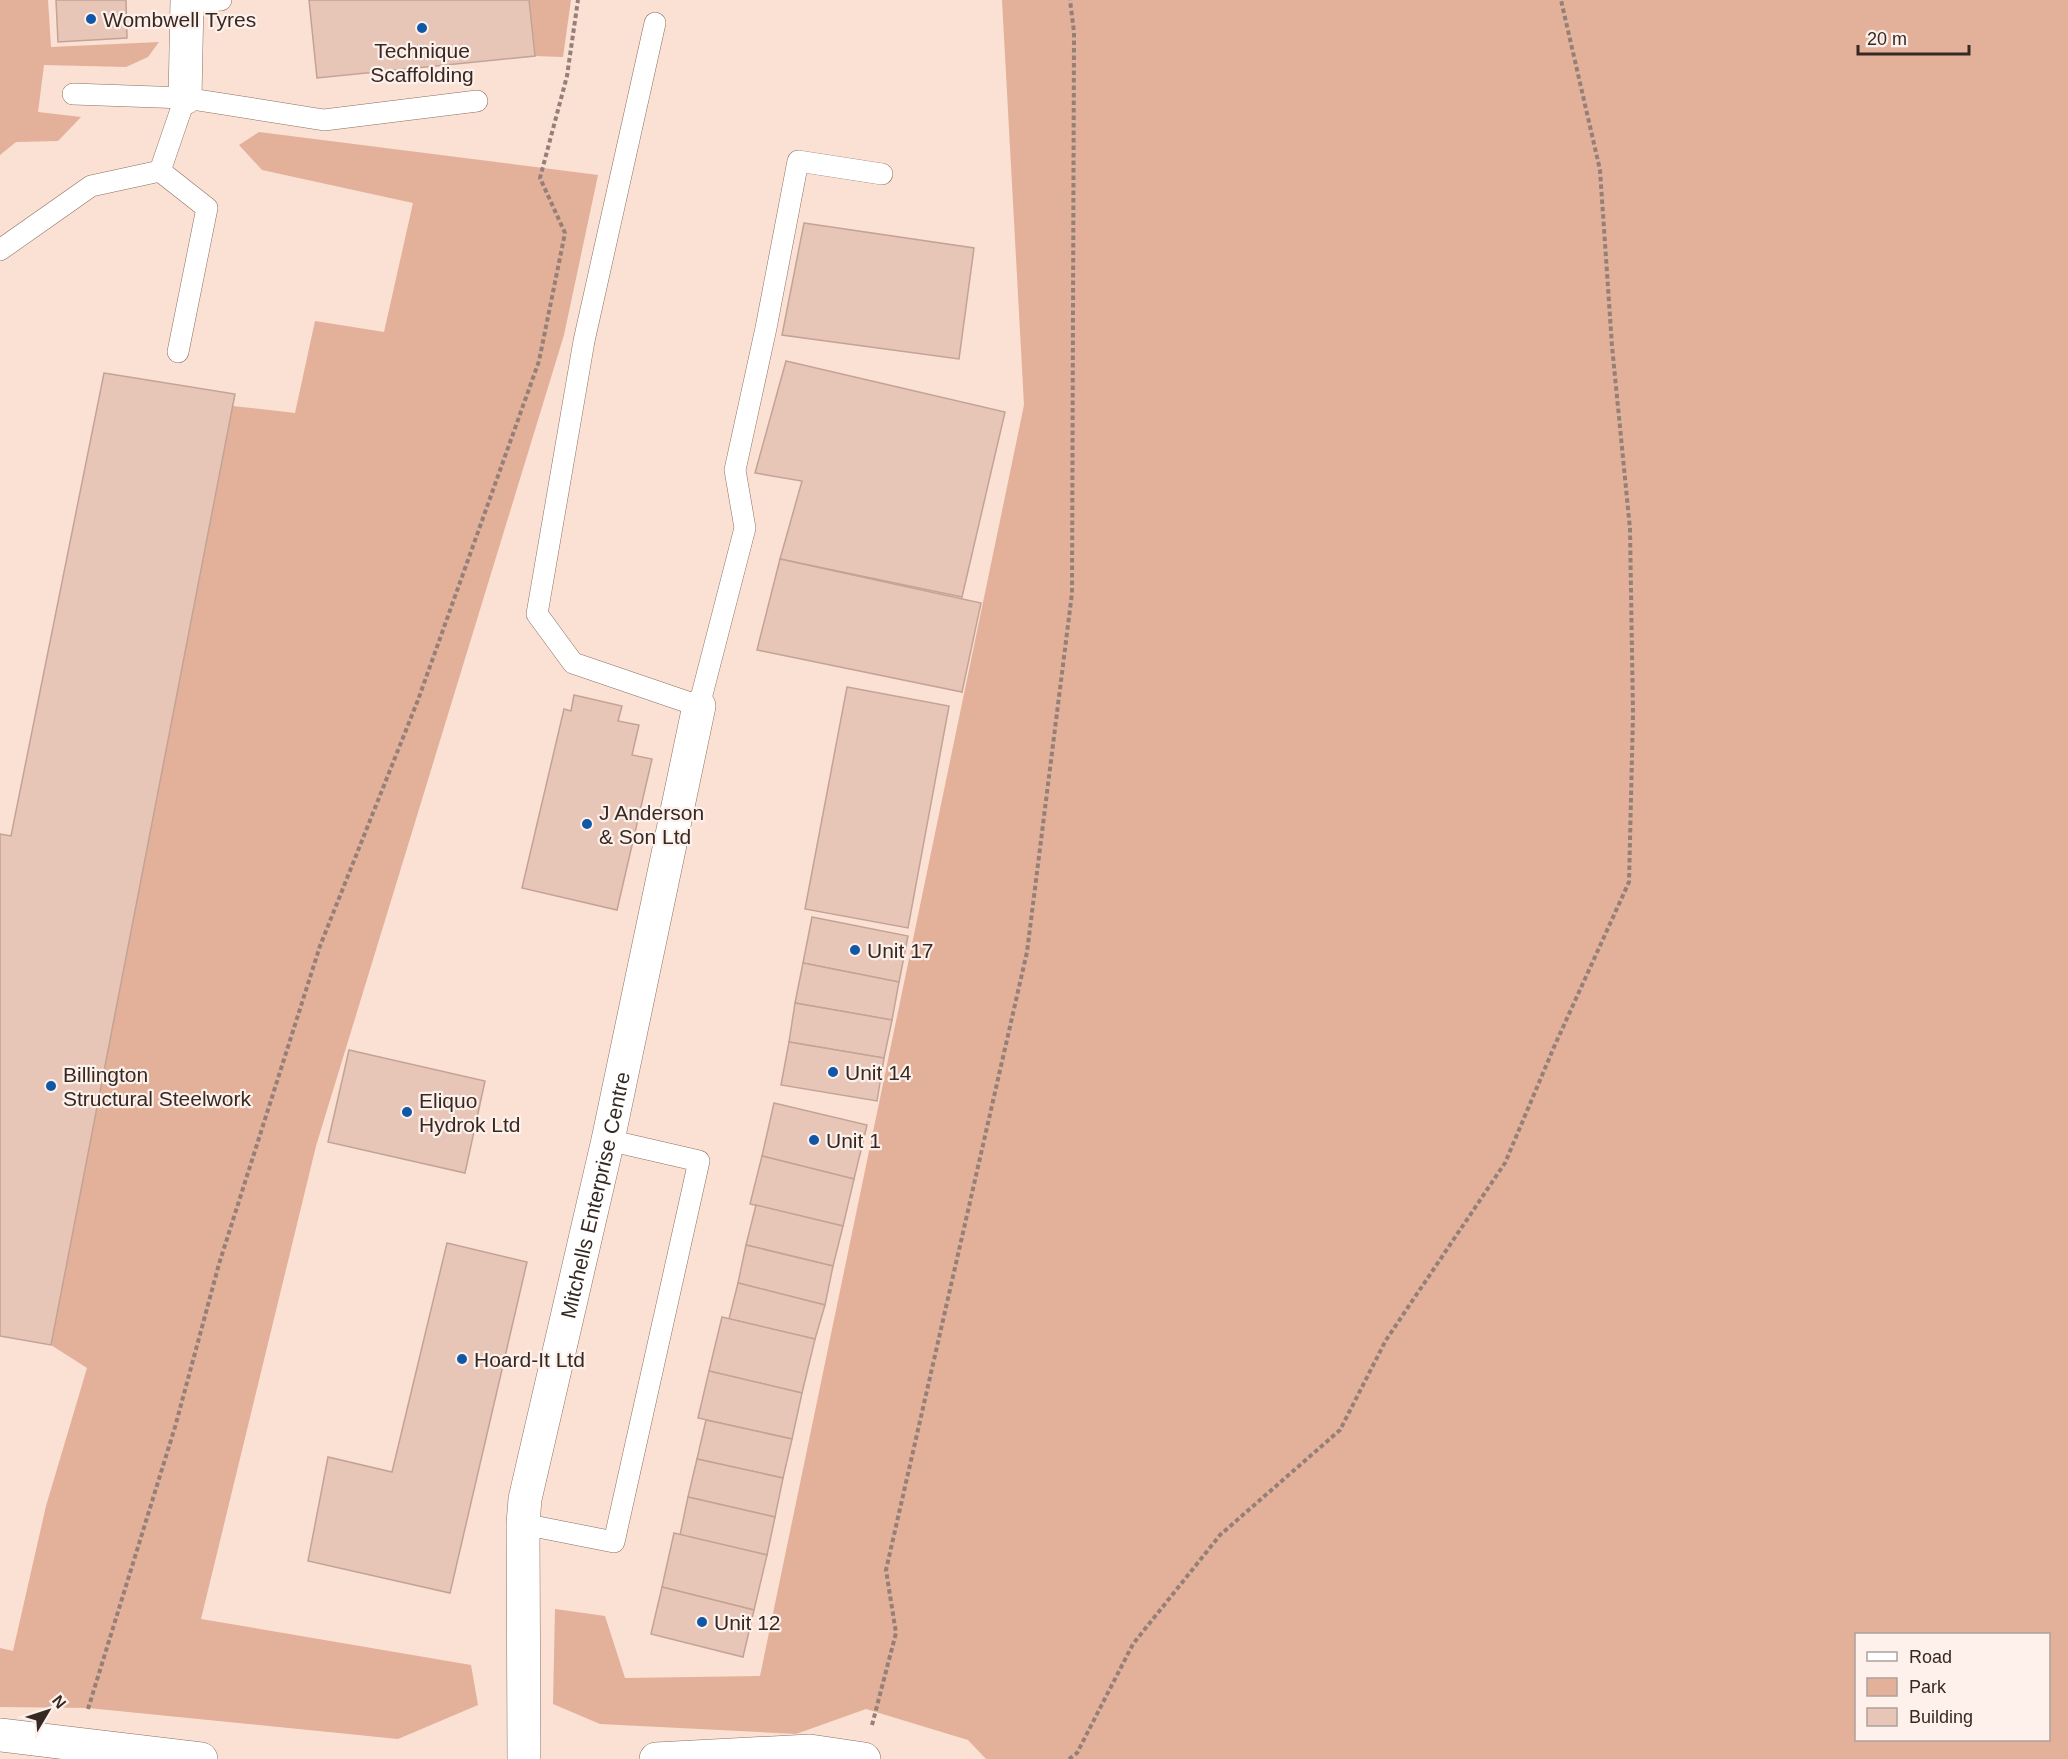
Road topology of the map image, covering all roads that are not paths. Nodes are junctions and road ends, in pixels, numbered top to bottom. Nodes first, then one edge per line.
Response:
1 (222, 0) edge
2 (187, 2) edge
3 (656, 23) dead end
4 (73, 94) dead end
5 (185, 98) junction
6 (477, 101) dead end
7 (160, 171) junction
8 (882, 174) dead end
9 (0, 250) edge
10 (178, 352) dead end
11 (699, 706) junction
12 (608, 1140) junction
13 (523, 1524) junction
14 (10, 1736) edge
15 (201, 1759) edge
16 (524, 1759) edge
17 (656, 1759) edge
18 (864, 1759) edge

1 - 2 lane
2 - 5 street
3 - 11 lane
4 - 5 lane
5 - 6 lane
5 - 7 lane
7 - 9 lane
7 - 10 lane
8 - 11 lane
11 - 12 street, Mitchells Enterprise Centre
12 - 13 street, Mitchells Enterprise Centre
12 - 13 lane
13 - 16 street, Mitchells Enterprise Centre
14 - 15 street
17 - 18 street

